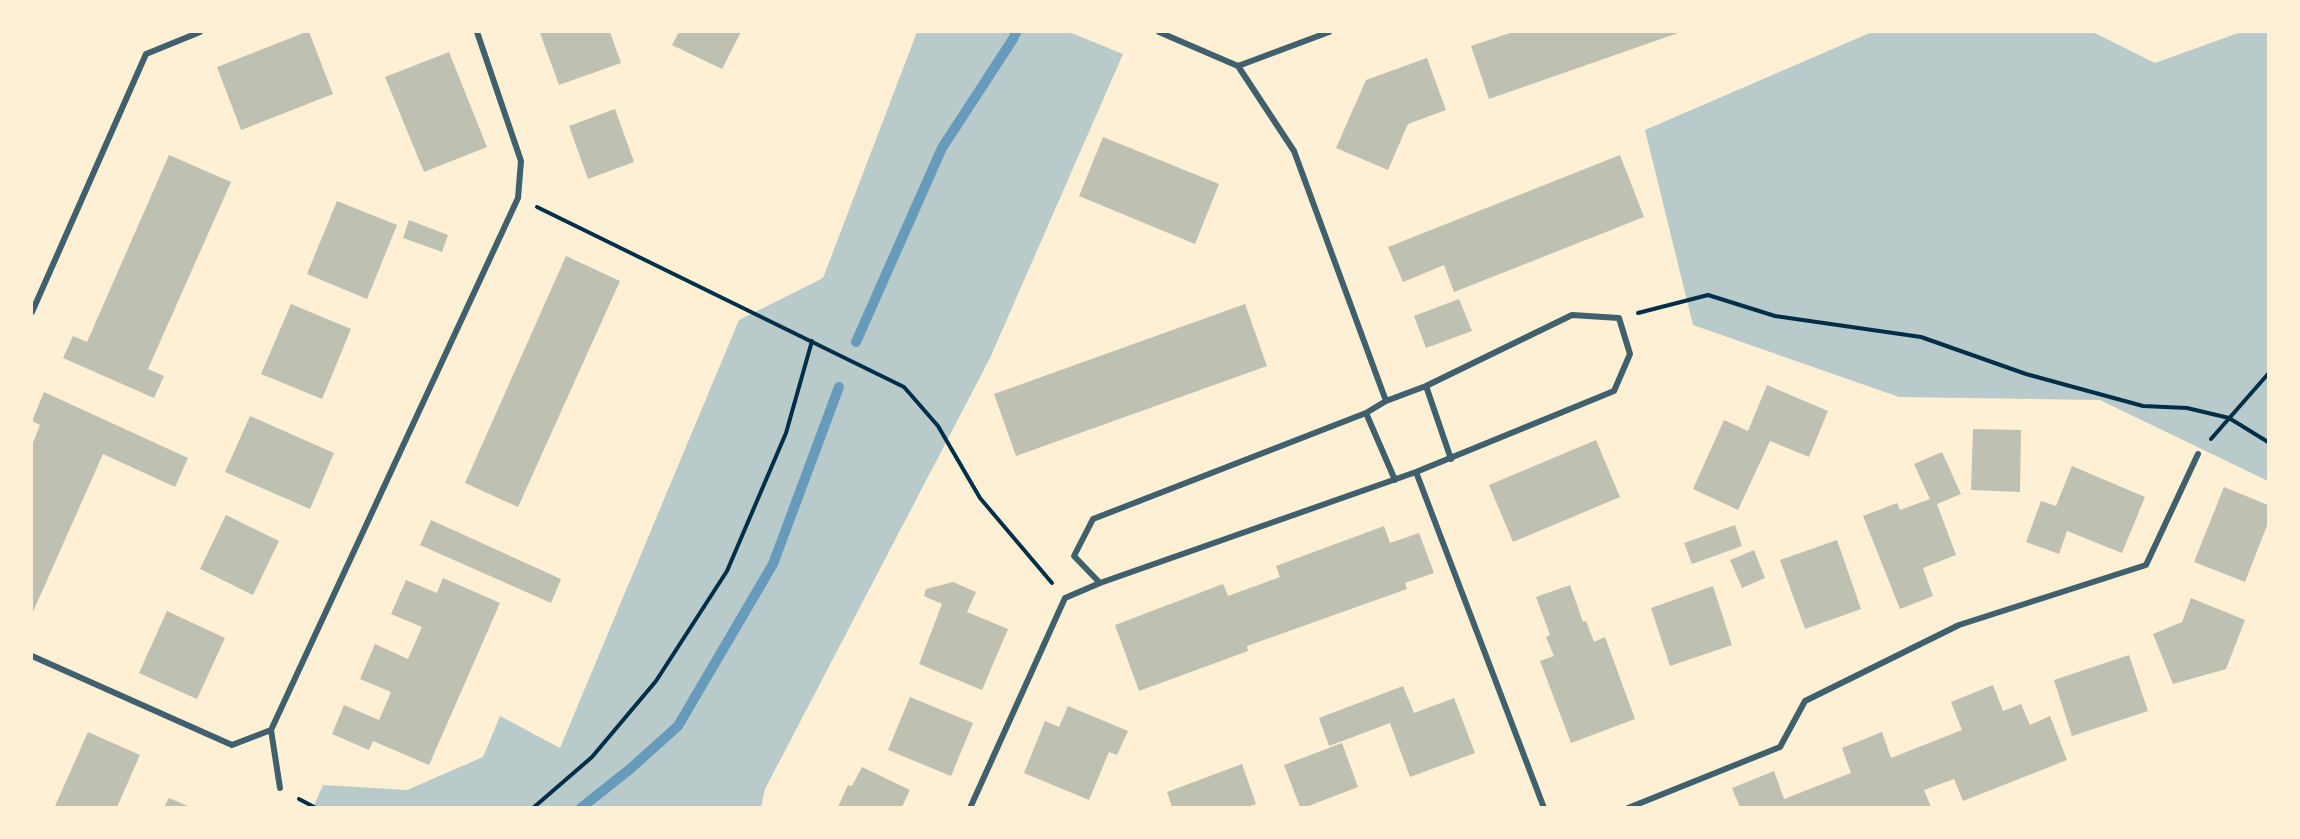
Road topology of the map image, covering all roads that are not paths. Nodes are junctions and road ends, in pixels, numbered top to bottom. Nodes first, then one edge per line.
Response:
1 (200, 32) edge
2 (477, 32) edge
3 (1159, 32) edge
4 (1329, 32) edge
5 (1238, 66) junction
6 (32, 312) edge
7 (1426, 386) junction
8 (1386, 401) junction
9 (1366, 413) junction
10 (2198, 454) road end
11 (1450, 459) junction
12 (1416, 472) junction
13 (1395, 480) junction
14 (1100, 583) junction
15 (32, 656) edge
16 (271, 730) junction
17 (280, 788) dead end
18 (970, 807) edge
19 (1544, 807) edge
20 (1628, 807) edge

1 - 6 street
2 - 16 street
3 - 5 street
4 - 5 street
5 - 8 street
7 - 8 street
7 - 11 street
7 - 11 street
8 - 9 street
9 - 13 street
9 - 14 street
10 - 20 street
11 - 12 street
12 - 13 street
12 - 19 street
13 - 14 street
14 - 18 street
15 - 16 street
16 - 17 street

